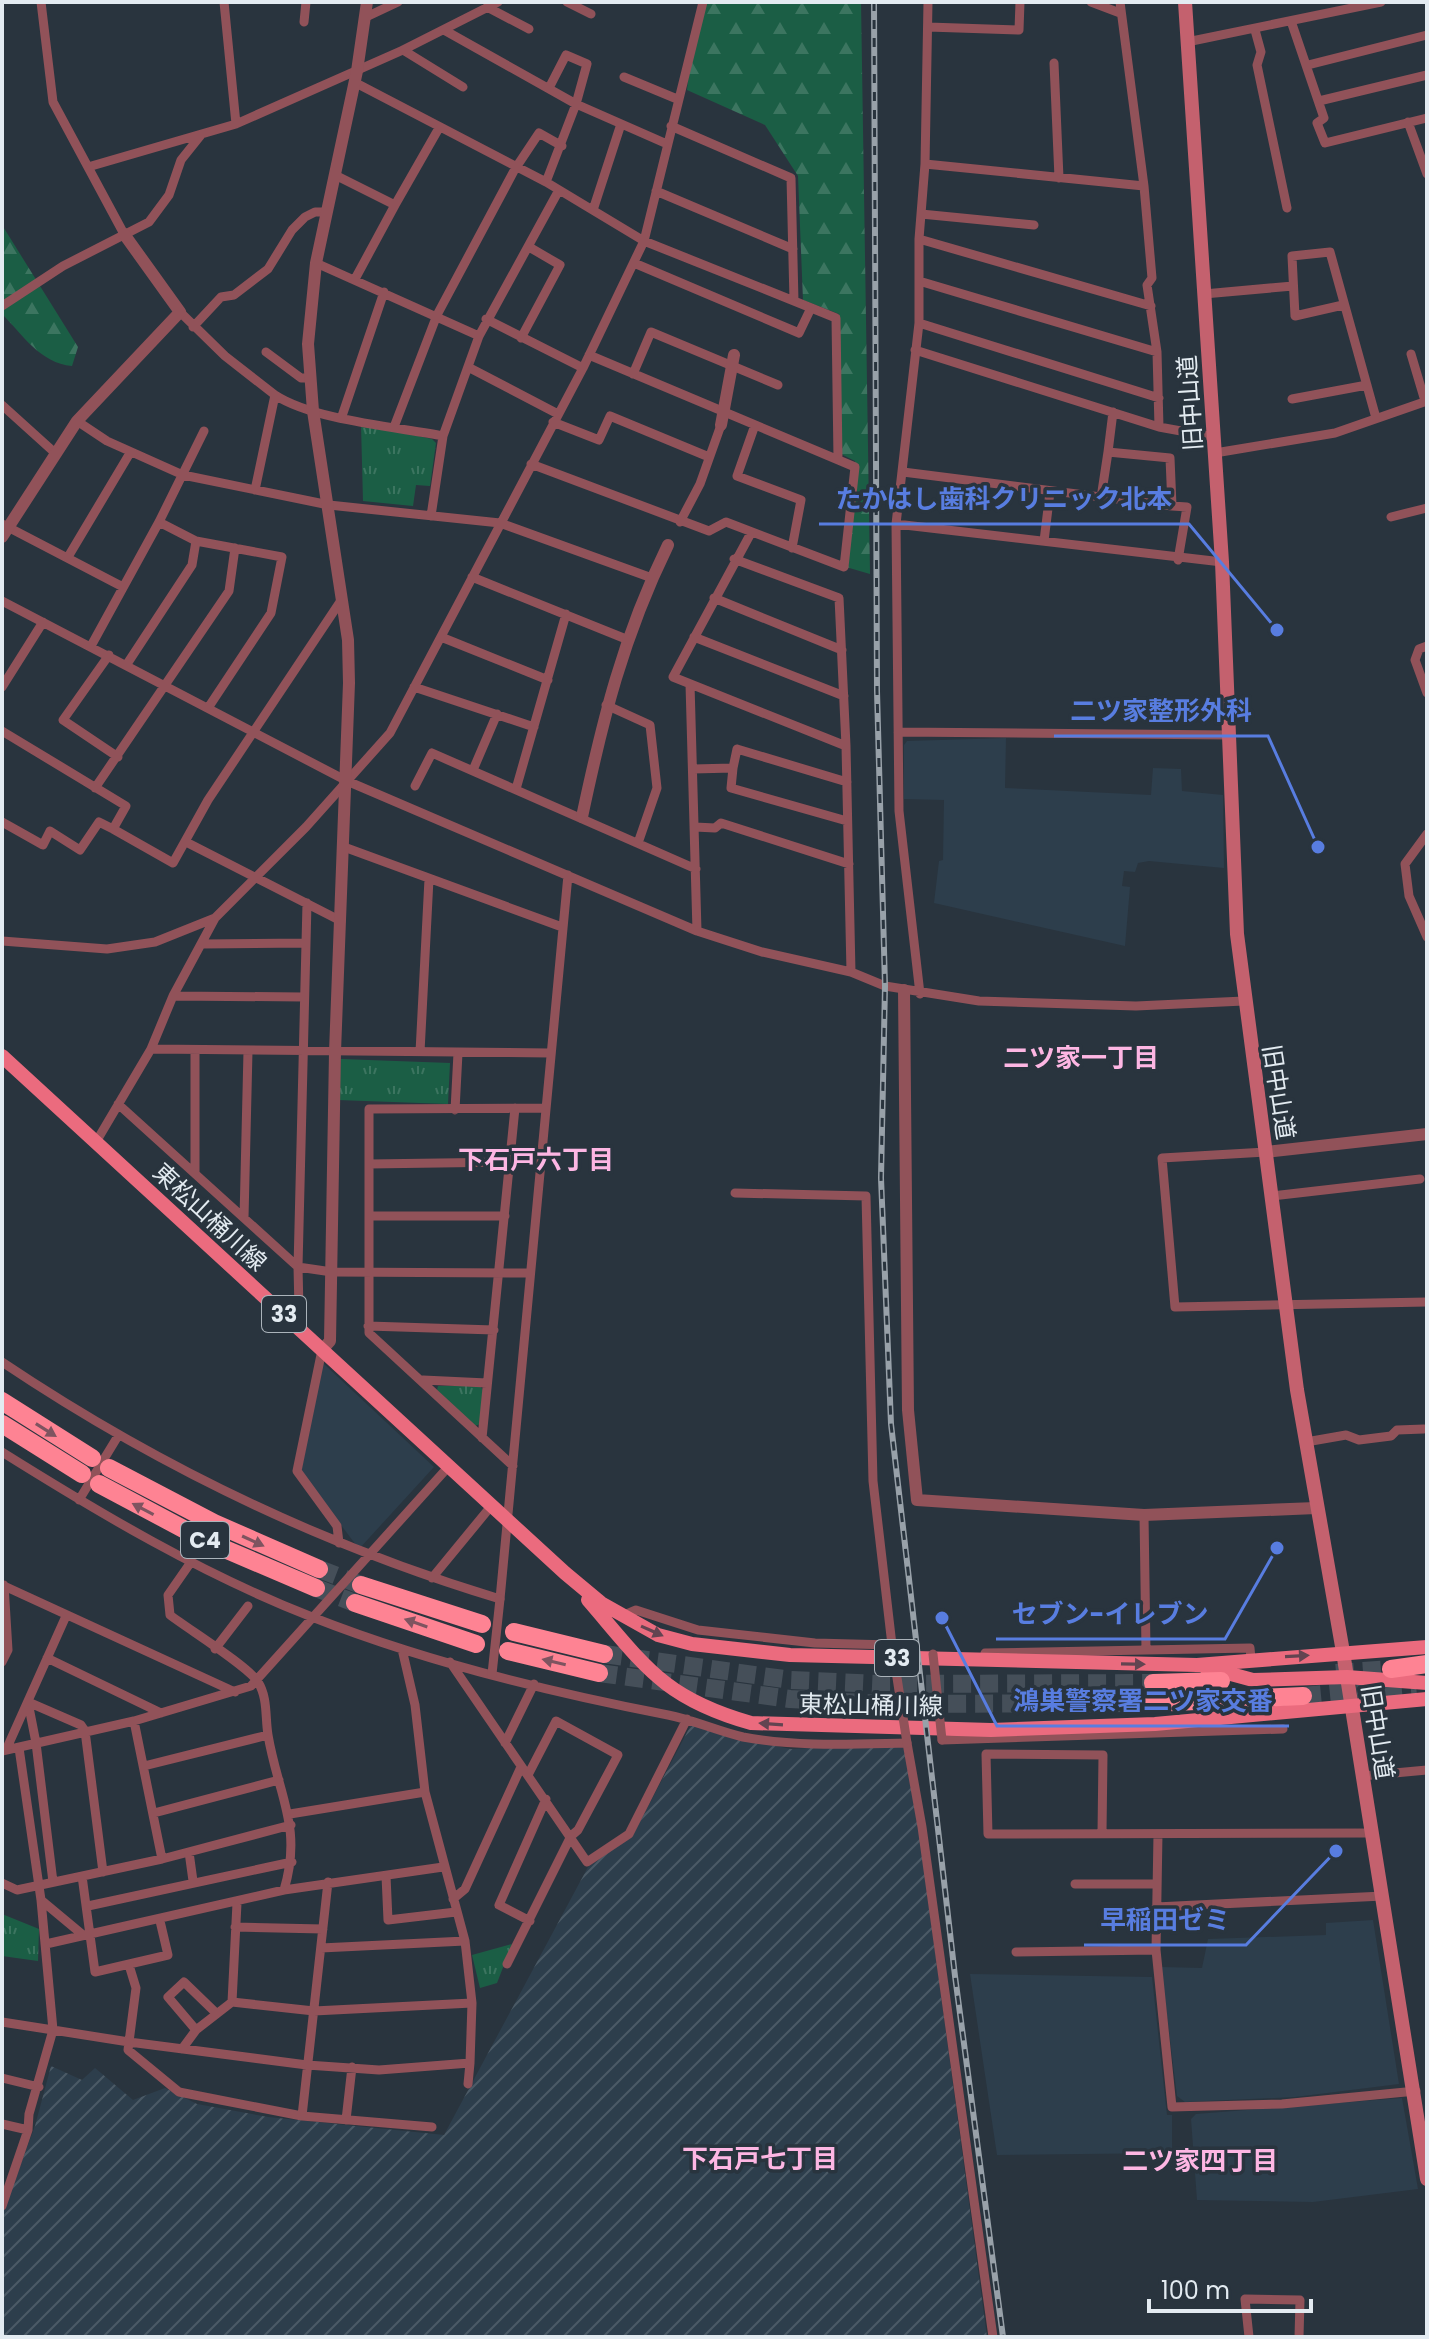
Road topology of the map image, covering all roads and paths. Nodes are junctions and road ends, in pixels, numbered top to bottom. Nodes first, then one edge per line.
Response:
1 (41, 2) edge
2 (224, 2) edge
3 (306, 2) edge
4 (367, 2) edge
5 (398, 2) edge
6 (498, 2) edge
7 (567, 2) edge
8 (703, 2) edge
9 (928, 2) edge
10 (1020, 2) edge
11 (1091, 2) edge
12 (1120, 2) edge
13 (1185, 2) edge
14 (1381, 2) edge
15 (487, 7) junction
16 (1120, 13) junction
17 (591, 14) dead end
18 (364, 18) junction
19 (1291, 21) junction
20 (304, 22) dead end
21 (928, 27) junction
22 (529, 29) dead end
23 (444, 30) junction
24 (1255, 30) junction
25 (1427, 35) edge
26 (1187, 42) junction
27 (403, 50) junction
28 (1054, 63) dead end
29 (1308, 65) junction
30 (1427, 75) edge
31 (356, 76) junction
32 (624, 77) dead end
33 (463, 87) dead end
34 (549, 88) junction
35 (677, 99) junction
36 (1319, 101) junction
37 (576, 104) junction
38 (1427, 118) edge
39 (1408, 122) junction
40 (236, 124) junction
41 (621, 124) junction
42 (671, 126) junction
43 (439, 128) junction
44 (202, 133) junction
45 (667, 144) junction
46 (562, 146) junction
47 (925, 164) junction
48 (88, 167) junction
49 (515, 169) junction
50 (1427, 174) edge
51 (335, 175) junction
52 (1059, 178) junction
53 (546, 182) junction
54 (1144, 186) junction
55 (559, 190) junction
56 (656, 191) junction
57 (395, 205) junction
58 (1287, 208) dead end
59 (593, 210) junction
60 (327, 212) junction
61 (921, 214) junction
62 (1034, 225) dead end
63 (124, 234) junction
64 (919, 239) junction
65 (644, 241) junction
66 (529, 247) junction
67 (793, 249) junction
68 (316, 263) junction
69 (634, 263) junction
70 (355, 279) junction
71 (919, 281) junction
72 (1293, 286) junction
73 (384, 292) junction
74 (1204, 294) junction
75 (794, 301) junction
76 (1343, 305) junction
77 (2, 306) edge
78 (1151, 306) junction
79 (811, 308) junction
80 (180, 312) junction
81 (437, 315) junction
82 (486, 319) junction
83 (919, 323) junction
84 (193, 327) junction
85 (479, 336) junction
86 (521, 338) junction
87 (915, 350) junction
88 (266, 352) dead end
89 (1157, 352) junction
90 (1411, 354) dead end
91 (589, 355) junction
92 (733, 360) junction
93 (468, 367) junction
94 (583, 368) junction
95 (633, 374) junction
96 (309, 378) junction
97 (778, 385) dead end
98 (1367, 385) junction
99 (275, 395) junction
100 (1159, 398) junction
101 (1292, 399) dead end
102 (1426, 401) edge
103 (2, 405) edge
104 (313, 411) junction
105 (1113, 412) junction
106 (342, 416) junction
107 (556, 418) junction
108 (1376, 418) junction
109 (723, 419) junction
110 (77, 421) junction
111 (755, 425) junction
112 (394, 427) junction
113 (1159, 427) junction
114 (204, 431) dead end
115 (443, 436) junction
116 (1214, 437) junction
117 (54, 452) junction
118 (1108, 452) junction
119 (130, 453) junction
120 (1215, 453) junction
121 (709, 457) junction
122 (838, 459) junction
123 (531, 464) junction
124 (903, 472) junction
125 (183, 475) junction
126 (255, 490) junction
127 (1050, 492) junction
128 (1101, 498) junction
129 (329, 505) junction
130 (1172, 506) junction
131 (1427, 508) edge
132 (431, 516) junction
133 (1391, 517) dead end
134 (159, 522) junction
135 (680, 522) junction
136 (500, 523) junction
137 (896, 524) junction
138 (4, 529) edge
139 (751, 533) junction
140 (196, 541) junction
141 (1044, 541) junction
142 (668, 545) dead end
143 (235, 548) junction
144 (792, 548) junction
145 (68, 557) junction
146 (734, 559) junction
147 (1178, 560) junction
148 (1222, 562) junction
149 (472, 577) junction
150 (652, 578) junction
151 (123, 587) junction
152 (714, 598) junction
153 (342, 599) junction
154 (2, 601) edge
155 (566, 614) junction
156 (43, 622) junction
157 (441, 637) junction
158 (694, 637) junction
159 (626, 639) junction
160 (91, 646) junction
161 (1427, 646) edge
162 (842, 650) junction
163 (109, 655) junction
164 (127, 664) junction
165 (548, 680) junction
166 (690, 684) junction
167 (168, 685) junction
168 (2, 687) edge
169 (414, 687) junction
170 (1427, 693) edge
171 (844, 696) junction
172 (606, 705) junction
173 (208, 708) junction
174 (497, 714) junction
175 (534, 727) junction
176 (2, 731) edge
177 (898, 732) junction
178 (253, 733) junction
179 (1230, 735) junction
180 (846, 746) junction
181 (118, 757) junction
182 (733, 768) junction
183 (693, 769) junction
184 (473, 770) junction
185 (347, 781) junction
186 (847, 782) junction
187 (415, 786) dead end
188 (95, 788) junction
189 (516, 789) junction
190 (582, 817) junction
191 (847, 821) junction
192 (3, 825) edge
193 (695, 827) junction
194 (113, 829) junction
195 (1427, 834) edge
196 (186, 842) junction
197 (638, 843) junction
198 (344, 847) junction
199 (849, 864) junction
200 (696, 869) junction
201 (568, 875) junction
202 (255, 877) junction
203 (429, 879) junction
204 (307, 903) junction
205 (215, 918) junction
206 (341, 921) junction
207 (562, 927) junction
208 (697, 931) junction
209 (1426, 934) edge
210 (2, 941) edge
211 (305, 943) junction
212 (202, 944) junction
213 (851, 972) junction
214 (904, 990) junction
215 (920, 994) junction
216 (173, 996) junction
217 (303, 997) junction
218 (1244, 1001) junction
219 (151, 1049) junction
220 (195, 1050) junction
221 (248, 1051) junction
222 (302, 1052) junction
223 (335, 1052) junction
224 (420, 1052) junction
225 (458, 1053) junction
226 (550, 1053) junction
227 (2, 1056) edge
228 (118, 1104) junction
229 (515, 1108) junction
230 (544, 1108) junction
231 (455, 1110) junction
232 (1427, 1134) edge
233 (96, 1142) junction
234 (1266, 1152) junction
235 (510, 1162) junction
236 (369, 1164) junction
237 (195, 1173) junction
238 (1420, 1179) dead end
239 (735, 1193) dead end
240 (1272, 1196) junction
241 (369, 1216) junction
242 (505, 1216) junction
243 (244, 1218) junction
244 (298, 1267) junction
245 (369, 1271) junction
246 (500, 1271) junction
247 (332, 1272) junction
248 (529, 1273) junction
249 (1286, 1302) junction
250 (1427, 1302) edge
251 (294, 1323) junction
252 (368, 1326) junction
253 (494, 1330) junction
254 (322, 1350) junction
255 (2, 1362) edge
256 (422, 1380) junction
257 (487, 1383) junction
258 (2, 1401) edge
259 (2, 1424) edge
260 (1424, 1429) dead end
261 (118, 1436) junction
262 (482, 1438) junction
263 (1306, 1442) junction
264 (2, 1452) edge
265 (450, 1465) junction
266 (513, 1466) junction
267 (109, 1468) dead end
268 (99, 1484) dead end
269 (79, 1500) junction
270 (492, 1505) junction
271 (1316, 1508) junction
272 (1144, 1515) junction
273 (509, 1521) junction
274 (339, 1543) junction
275 (367, 1556) junction
276 (191, 1562) junction
277 (565, 1573) junction
278 (432, 1578) junction
279 (3, 1585) edge
280 (361, 1585) tunnel mouth
281 (500, 1599) junction
282 (355, 1603) tunnel mouth
283 (248, 1606) dead end
284 (66, 1616) junction
285 (622, 1616) junction
286 (311, 1617) junction
287 (482, 1624) dead end
288 (514, 1632) dead end
289 (4, 1637) edge
290 (476, 1644) dead end
291 (892, 1645) junction
292 (1427, 1647) edge
293 (215, 1649) junction
294 (402, 1649) junction
295 (1146, 1650) junction
296 (508, 1651) dead end
297 (1343, 1652) junction
298 (604, 1654) tunnel mouth
299 (47, 1658) junction
300 (1251, 1659) junction
301 (2, 1662) edge
302 (450, 1662) junction
303 (1427, 1664) edge
304 (1197, 1665) junction
305 (1391, 1669) tunnel mouth
306 (599, 1673) tunnel mouth
307 (492, 1674) junction
308 (1347, 1677) junction
309 (257, 1679) junction
310 (1221, 1681) dead end
311 (1153, 1683) tunnel mouth
312 (1427, 1683) edge
313 (534, 1684) junction
314 (235, 1692) junction
315 (1303, 1696) tunnel mouth
316 (1427, 1699) edge
317 (28, 1702) junction
318 (1153, 1703) tunnel mouth
319 (1352, 1706) junction
320 (161, 1713) junction
321 (687, 1719) junction
322 (134, 1721) junction
323 (1228, 1724) junction
324 (1283, 1729) dead end
325 (85, 1731) junction
326 (268, 1735) junction
327 (1103, 1737) junction
328 (986, 1739) junction
329 (36, 1743) junction
330 (505, 1743) junction
331 (907, 1743) junction
332 (19, 1748) junction
333 (4, 1750) edge
334 (986, 1754) junction
335 (1103, 1755) junction
336 (144, 1766) junction
337 (1427, 1770) edge
338 (524, 1771) junction
339 (1362, 1776) junction
340 (279, 1780) junction
341 (425, 1792) junction
342 (546, 1799) junction
343 (154, 1813) junction
344 (290, 1820) junction
345 (1102, 1833) junction
346 (1372, 1833) junction
347 (1158, 1834) junction
348 (571, 1836) junction
349 (189, 1852) junction
350 (162, 1859) junction
351 (292, 1862) junction
352 (443, 1867) junction
353 (103, 1872) junction
354 (82, 1876) junction
355 (386, 1876) junction
356 (193, 1881) junction
357 (53, 1882) junction
358 (328, 1882) junction
359 (2, 1883) edge
360 (1075, 1884) dead end
361 (1156, 1884) junction
362 (37, 1886) junction
363 (284, 1890) junction
364 (1383, 1896) junction
365 (453, 1899) junction
366 (41, 1900) junction
367 (237, 1903) junction
368 (88, 1906) junction
369 (1156, 1907) junction
370 (456, 1912) junction
371 (160, 1921) junction
372 (530, 1921) junction
373 (235, 1927) junction
374 (323, 1929) junction
375 (87, 1935) junction
376 (465, 1941) junction
377 (46, 1944) junction
378 (321, 1948) junction
379 (1156, 1950) junction
380 (1016, 1952) dead end
381 (507, 1964) dead end
382 (129, 1965) junction
383 (232, 2002) junction
384 (472, 2003) junction
385 (314, 2011) junction
386 (215, 2012) junction
387 (2, 2022) edge
388 (53, 2030) junction
389 (196, 2030) junction
390 (129, 2042) junction
391 (182, 2049) junction
392 (470, 2063) junction
393 (307, 2065) junction
394 (352, 2067) junction
395 (2, 2078) edge
396 (468, 2084) dead end
397 (39, 2087) junction
398 (1416, 2091) junction
399 (302, 2116) junction
400 (346, 2120) junction
401 (2, 2124) edge
402 (432, 2127) dead end
403 (28, 2130) junction
404 (1427, 2179) edge
405 (2, 2206) edge
406 (993, 2337) edge
407 (1249, 2337) edge
408 (1299, 2337) edge

1 - 48 street
2 - 40 street
3 - 20 street
4 - 18 street
5 - 18 street
6 - 15 street
7 - 17 street
8 - 35 street
9 - 21 street
10 - 21 street
11 - 16 street
12 - 16 street
13 - 26 main road, 旧中山道
14 - 19 street
15 - 22 street
15 - 23 street
16 - 54 street
18 - 31 street
19 - 24 street
19 - 29 street
21 - 47 street
23 - 27 street
23 - 34 street
24 - 26 street
24 - 58 street
25 - 29 street
26 - 74 main road, 旧中山道
27 - 31 street
27 - 33 street
28 - 52 street
29 - 36 street
30 - 36 street
31 - 40 street
31 - 43 street
31 - 51 street
32 - 35 street
34 - 37 street
34 - 37 street
35 - 42 street
36 - 39 street
37 - 41 street
37 - 46 street
38 - 39 street
39 - 50 street
40 - 44 street
41 - 45 street
41 - 59 street
42 - 45 street
42 - 67 street
43 - 49 street
43 - 57 street
44 - 48 street
44 - 63 street
45 - 56 street
46 - 49 street
46 - 53 street
47 - 52 street
47 - 61 street
48 - 63 street
49 - 53 street
49 - 81 street
51 - 57 street
51 - 60 street
52 - 54 street
53 - 55 street
54 - 78 street
55 - 59 street
55 - 66 street
56 - 65 street
56 - 67 street
57 - 70 street
59 - 65 street
60 - 68 street
60 - 84 street
61 - 62 street
61 - 64 street
63 - 77 street
63 - 80 street
64 - 71 street
64 - 78 street
65 - 69 street
65 - 75 street
66 - 82 street
66 - 86 street
67 - 75 street
68 - 70 street
68 - 96 street
69 - 79 street
69 - 91 street
70 - 73 street
71 - 83 street
71 - 89 street
72 - 74 street
72 - 76 street
72 - 76 street
73 - 81 street
73 - 106 street
74 - 116 main road, 旧中山道
75 - 79 street
76 - 98 street
78 - 89 street
79 - 122 street
80 - 84 street
80 - 110 street
81 - 85 street
81 - 112 street
82 - 85 street
82 - 86 street
83 - 87 street
83 - 100 street
84 - 99 street
85 - 93 street
86 - 94 street
87 - 105 street
87 - 124 street
88 - 96 street
89 - 100 street
90 - 102 street
91 - 94 street
91 - 95 street
92 - 95 street
92 - 97 street
92 - 109 street
93 - 107 street
93 - 115 street
94 - 107 street
95 - 109 street
96 - 104 street
98 - 101 street
98 - 108 street
99 - 104 street
99 - 126 street
100 - 113 street
102 - 108 street
103 - 117 street
104 - 106 street
104 - 129 street
105 - 113 street
105 - 118 street
106 - 112 street
107 - 121 street
107 - 123 street
108 - 120 street
109 - 111 street
109 - 121 street
110 - 117 street
110 - 119 street
111 - 122 street
111 - 144 street
112 - 115 street
113 - 116 street
114 - 125 street
115 - 132 street
116 - 120 main road, 旧中山道
117 - 138 street
118 - 128 street
118 - 130 street
119 - 125 street
119 - 145 street
120 - 148 main road, 旧中山道
121 - 135 street
122 - 144 street
123 - 135 street
123 - 136 street
124 - 127 street
124 - 137 street
125 - 126 street
125 - 134 street
126 - 129 street
127 - 128 street
127 - 141 street
128 - 130 street
129 - 132 street
129 - 153 street
130 - 147 street
131 - 133 street
132 - 136 street
134 - 140 street
134 - 151 street
135 - 139 street
136 - 149 street
136 - 150 street
137 - 141 street
137 - 177 street
138 - 145 street
139 - 144 street
139 - 146 street
140 - 143 street
140 - 164 street
141 - 147 street
142 - 150 street
143 - 167 street
143 - 173 street
145 - 151 street
146 - 152 street
146 - 162 street
147 - 148 street
148 - 179 main road, 旧中山道
149 - 155 street
149 - 157 street
150 - 159 street
151 - 160 street
152 - 158 street
152 - 162 street
153 - 178 street
153 - 185 street
154 - 156 street
155 - 159 street
155 - 165 street
156 - 160 street
156 - 168 street
157 - 165 street
157 - 169 street
158 - 166 street
158 - 171 street
159 - 172 street
160 - 163 street
161 - 170 street
162 - 171 street
163 - 164 street
163 - 181 street
164 - 167 street
165 - 175 street
166 - 180 street
166 - 183 street
167 - 173 street
167 - 181 street
169 - 174 street
169 - 185 street
171 - 180 street
172 - 190 street
172 - 197 street
173 - 178 street
174 - 175 street
174 - 184 street
175 - 189 street
176 - 188 street
177 - 179 street
177 - 215 street
178 - 185 street
178 - 196 street
179 - 218 main road, 旧中山道
180 - 186 street
181 - 188 street
182 - 183 street
182 - 186 street
182 - 191 street
183 - 193 street
184 - 187 street
184 - 189 street
185 - 198 street
185 - 201 street
185 - 202 street
186 - 191 street
188 - 194 street
189 - 190 street
190 - 197 street
191 - 199 street
192 - 194 street
193 - 199 street
193 - 200 street
194 - 196 street
195 - 209 street
196 - 202 street
197 - 200 street
198 - 203 street
198 - 206 street
199 - 213 street
200 - 208 street
201 - 207 street
201 - 208 street
202 - 204 street
202 - 205 street
203 - 207 street
203 - 224 street
204 - 206 street
204 - 211 street
205 - 210 street
205 - 212 street
206 - 223 street
207 - 226 street
208 - 213 street
211 - 212 street
211 - 217 street
212 - 216 street
213 - 214 street
214 - 215 street
214 - 272 street
215 - 218 street
216 - 217 street
216 - 219 street
217 - 222 street
218 - 234 main road, 旧中山道
219 - 220 street
219 - 228 street
220 - 221 street
220 - 237 street
221 - 222 street
221 - 243 street
222 - 223 street
222 - 244 street
223 - 224 street
223 - 247 street
224 - 225 street
225 - 226 street
225 - 231 street
226 - 230 street
227 - 233 main road, 東松山桶川線 / 33
228 - 233 street
228 - 237 street
229 - 230 street
229 - 231 street
229 - 235 street
230 - 248 street
231 - 236 street
232 - 234 street
233 - 251 main road, 東松山桶川線 / 33
234 - 240 main road, 旧中山道
234 - 249 street
235 - 236 street
235 - 242 street
236 - 241 street
237 - 243 street
238 - 240 street
239 - 291 street
240 - 249 main road, 旧中山道
241 - 242 street
241 - 245 street
242 - 246 street
243 - 244 street
244 - 247 street
244 - 251 street
245 - 246 street
245 - 247 street
245 - 252 street
246 - 248 street
246 - 253 street
247 - 254 street
248 - 266 street
249 - 250 street
249 - 263 main road, 旧中山道
251 - 254 main road, 東松山桶川線 / 33
252 - 253 street
252 - 256 street
253 - 257 street
254 - 265 main road, 東松山桶川線 / 33
254 - 274 street
255 - 261 street
256 - 257 street
256 - 262 street
257 - 262 street
258 -> 259 highway
260 - 263 street
261 - 269 street
261 - 274 street
262 - 266 street
263 - 271 main road, 旧中山道
264 - 269 street
265 - 270 main road, 東松山桶川線 / 33
265 - 275 street
266 - 273 street
267 -> 268 highway, C4
269 - 276 street
270 - 273 main road, 東松山桶川線 / 33
270 - 278 street
271 - 272 street
271 - 297 main road, 旧中山道
272 - 295 street
273 - 277 main road, 東松山桶川線 / 33
273 - 281 street
274 - 275 street
275 - 278 street
275 - 286 street
276 - 286 street
276 - 293 street
277 - 285 main road, 東松山桶川線 / 33
323 -> 277 main road, 東松山桶川線 / 33
278 - 281 street
279 - 284 street
279 - 289 street
280 - 287 highway
281 - 307 street, bridge
290 -> 282 highway
283 - 293 street
284 - 299 street
284 - 314 street
285 - 291 street, 33
285 -> 304 main road, 東松山桶川線 / 33
286 - 294 street
286 - 309 street
288 - 298 highway
289 - 301 street
291 - 331 street, bridge
292 - 297 main road, 東松山桶川線 / 33
293 - 309 street
294 - 302 street
294 - 341 street
295 - 300 street, 東松山桶川線 / 33
295 - 328 street, 東松山桶川線 / 33, bridge
306 -> 296 highway
300 -> 297 main road, 東松山桶川線 / 33
297 - 308 main road, 旧中山道
299 - 317 street
299 - 320 street
300 - 304 main road, 東松山桶川線 / 33
302 - 307 street
302 - 330 street
303 - 305 highway
304 - 308 main road, 33
307 - 313 street
308 - 312 main road, 33
308 - 319 main road, 旧中山道
309 - 314 street
309 - 326 street
310 - 311 highway
313 - 321 street
313 - 330 street
314 - 320 street
315 - 318 highway
316 - 319 main road, 東松山桶川線 / 33
317 - 325 street
317 - 329 street
317 - 333 street
319 - 323 main road, 東松山桶川線 / 33
319 - 339 main road, 旧中山道
320 - 322 street
321 - 331 street
321 - 348 street
322 - 325 street
322 - 336 street
323 - 324 street
323 - 327 street
325 - 329 street
325 - 353 street
326 - 336 street
326 - 340 street
327 - 328 street
327 - 335 street
328 - 334 street
329 - 332 street
329 - 357 street
330 - 338 street
331 - 406 street
332 - 333 street
332 - 362 street
334 - 335 street
334 - 345 street
335 - 345 street
336 - 343 street
337 - 339 street
338 - 342 street
338 - 348 street
338 - 365 street
339 - 346 main road, 旧中山道
340 - 343 street
340 - 344 street
341 - 344 street
341 - 352 street
342 - 348 street
342 - 372 street
343 - 350 street
344 - 349 street
344 - 351 street
345 - 347 street
346 - 347 street
346 - 364 main road, 旧中山道
347 - 361 street
348 - 372 street
349 - 350 street
349 - 356 street
350 - 353 street
351 - 356 street
351 - 363 street
352 - 355 street
352 - 365 street
353 - 354 street
354 - 357 street
354 - 368 street
355 - 358 street
355 - 370 street
356 - 368 street
357 - 362 street
358 - 363 street
358 - 374 street
359 - 362 street
360 - 361 street
361 - 369 street
362 - 366 street
363 - 367 street
364 - 369 street
364 - 398 main road, 旧中山道
365 - 370 street
366 - 375 street
366 - 377 street
367 - 371 street
367 - 373 street
368 - 375 street
369 - 379 street
370 - 376 street
371 - 375 street
371 - 382 street
372 - 381 street
373 - 374 street
373 - 383 street
374 - 378 street
375 - 377 street
375 - 382 street
376 - 378 street
376 - 384 street
377 - 388 street
378 - 385 street
379 - 380 street
379 - 398 street
382 - 390 street
383 - 385 street
383 - 386 street
384 - 385 street
384 - 392 street
385 - 393 street
386 - 389 street
386 - 389 street
387 - 388 street
388 - 390 street
388 - 397 street
389 - 391 street
390 - 391 street
390 - 399 street
391 - 393 street
392 - 394 street
392 - 396 street
393 - 394 street
393 - 399 street
394 - 400 street
395 - 397 street
397 - 403 street
398 - 404 main road, 旧中山道
399 - 400 street
400 - 402 street
401 - 403 street
403 - 405 street
407 - 408 street

